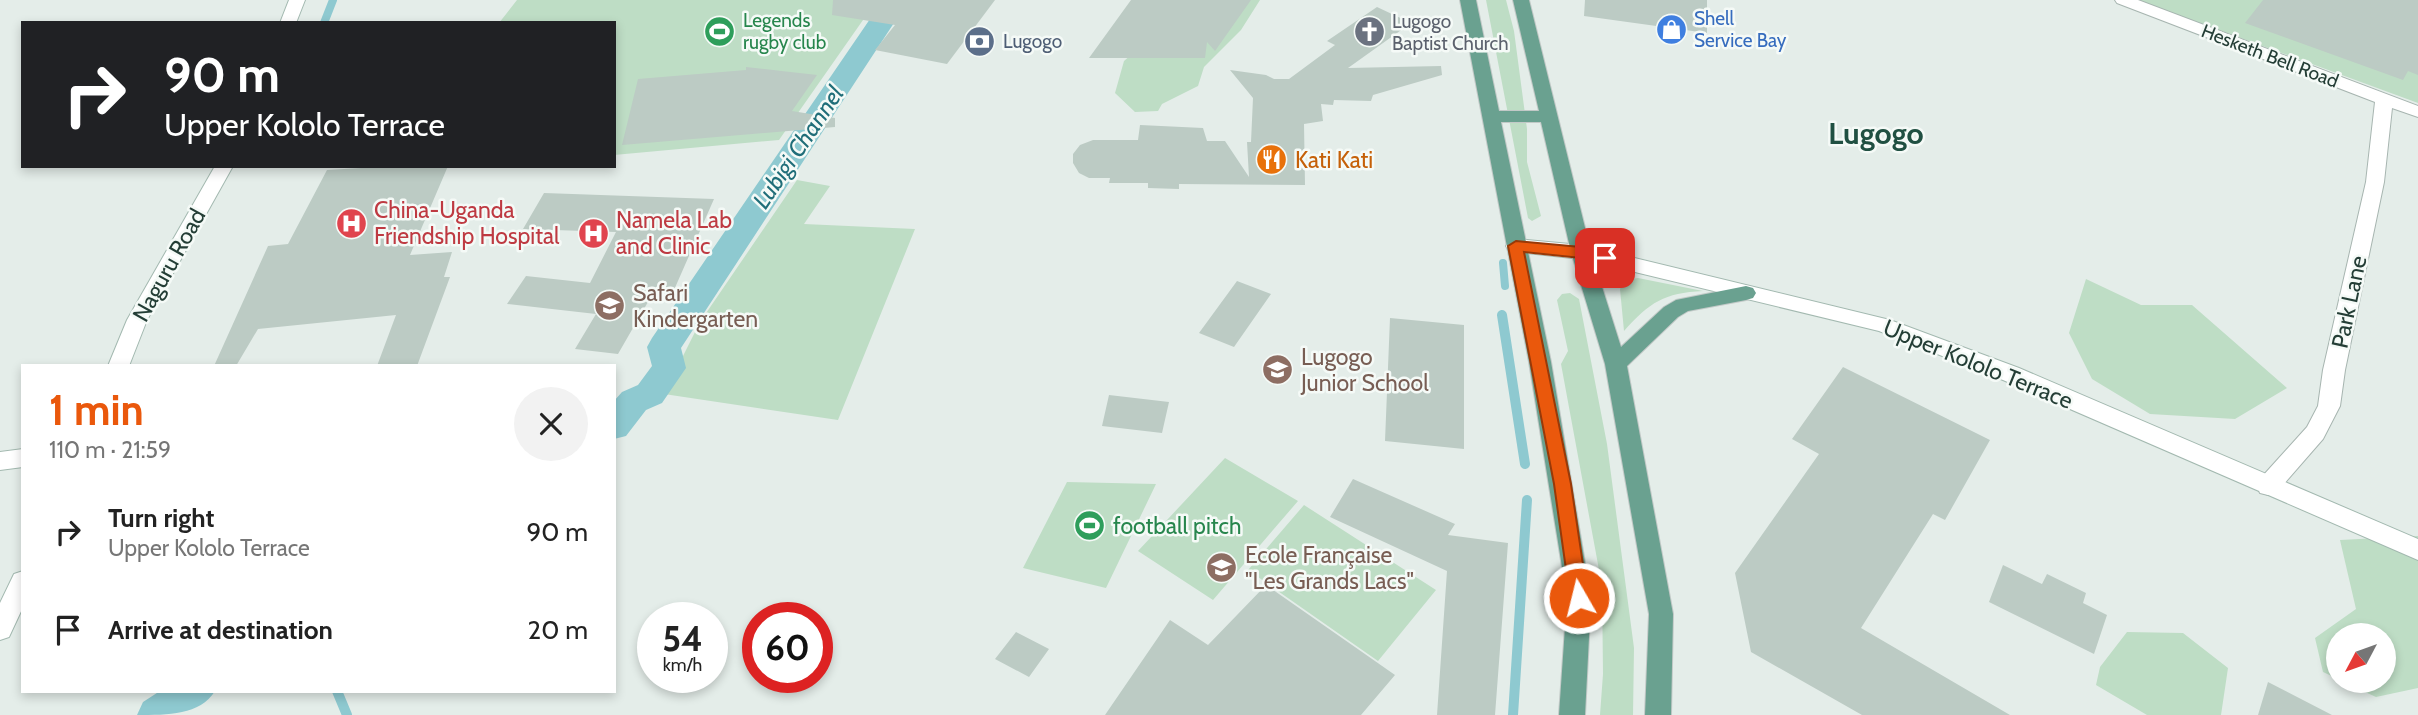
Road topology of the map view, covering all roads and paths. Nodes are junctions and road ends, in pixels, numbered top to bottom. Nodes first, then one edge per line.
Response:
1 (297, 0) edge
2 (1468, 0) edge
3 (1521, 0) edge
4 (2123, 0) edge
5 (289, 21) edge
6 (2384, 99) junction
7 (2418, 112) edge
8 (1491, 117) junction
9 (1548, 117) junction
10 (223, 168) edge
11 (1516, 246) junction
12 (1581, 253) junction
13 (1746, 293) junction
14 (119, 364) edge
15 (1616, 365) junction
16 (21, 458) edge
17 (0, 461) edge
18 (2268, 486) junction
19 (2418, 550) edge
20 (21, 585) edge
21 (0, 629) edge
22 (1572, 715) edge
23 (1658, 715) edge

1 - 5 street
2 - 8 main road
3 - 9 main road
4 - 6 street, Hesketh Bell Road
6 - 7 street, Hesketh Bell Road
6 - 18 street, Park Lane
8 - 9 main road
8 - 11 main road
9 - 12 main road
10 - 14 street, Naguru Road
11 - 12 street, Upper Kololo Terrace
11 - 22 main road
12 - 13 street, Upper Kololo Terrace
12 - 15 main road
13 - 15 main road
13 - 18 street, Upper Kololo Terrace
15 - 23 main road
16 - 17 street
18 - 19 street, Upper Kololo Terrace
20 - 21 street

